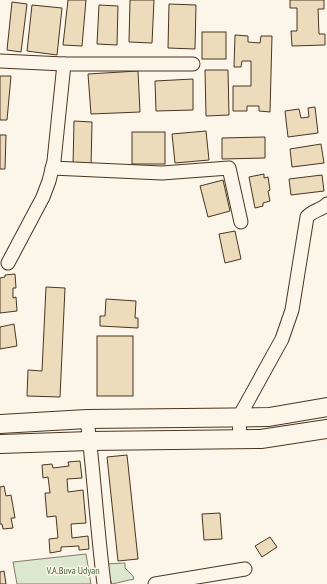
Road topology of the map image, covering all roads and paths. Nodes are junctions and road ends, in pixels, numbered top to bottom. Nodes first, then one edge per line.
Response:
1 (0, 61) edge
2 (64, 64) junction
3 (193, 64) dead end
4 (52, 168) junction
5 (327, 204) edge
6 (241, 222) dead end
7 (8, 263) dead end
8 (327, 407) edge
9 (239, 417) junction
10 (87, 419) junction
11 (5, 423) edge
12 (327, 429) edge
13 (240, 439) junction
14 (90, 441) junction
15 (5, 444) edge
16 (245, 569) dead end
17 (104, 584) edge
18 (155, 584) edge

1 - 2 street
2 - 3 street
2 - 4 street
4 - 6 street
4 - 7 street
5 - 9 street
8 - 9 main road
9 - 10 main road
9 - 13 street
10 - 11 main road
10 - 14 street
11 - 15 main road
12 - 13 main road
13 - 14 main road
14 - 15 main road
14 - 17 street
16 - 18 street

